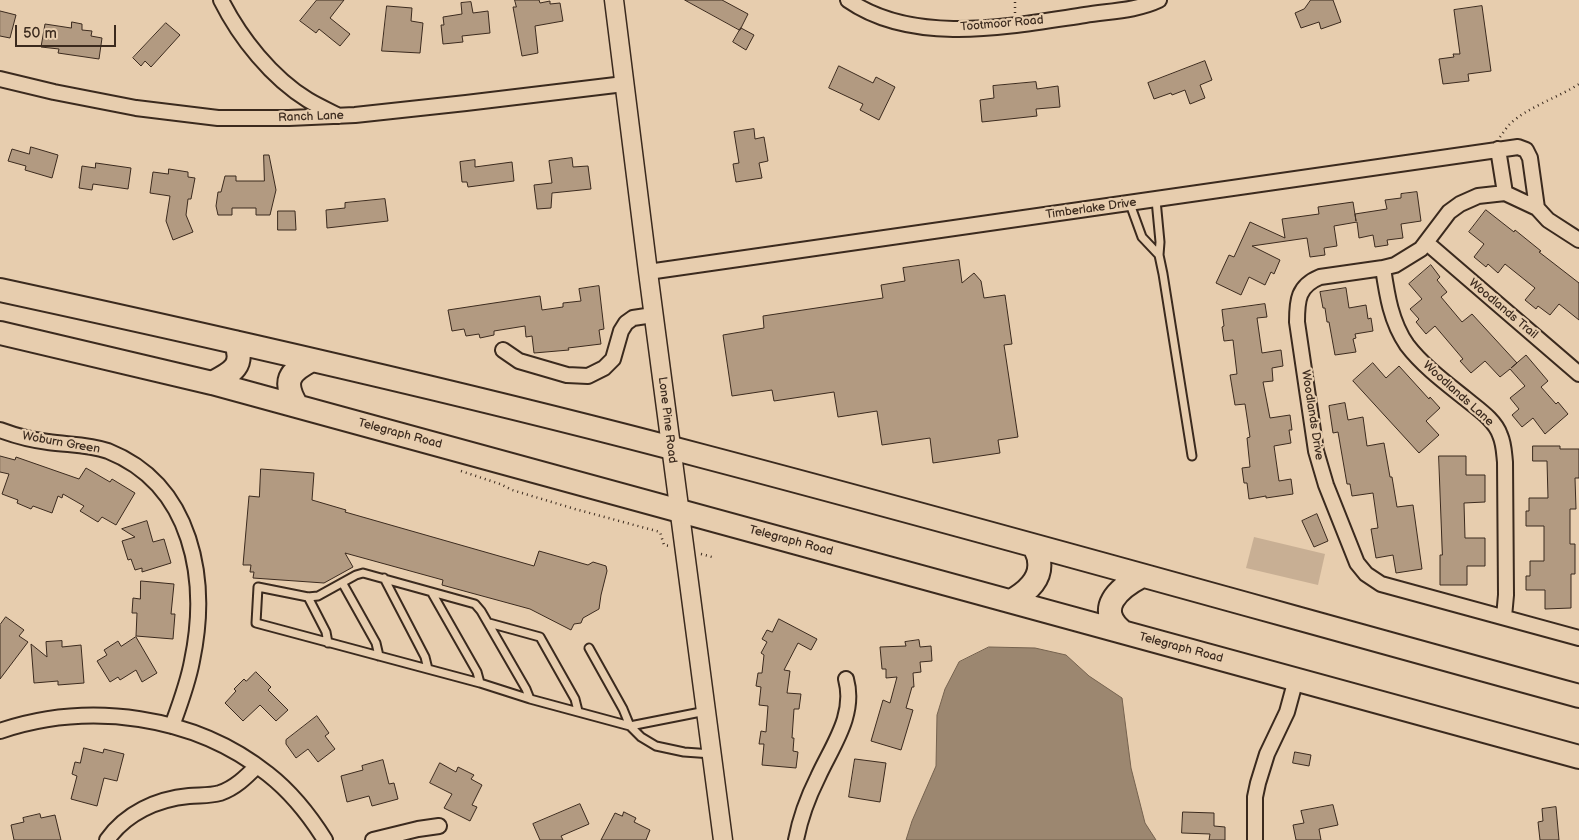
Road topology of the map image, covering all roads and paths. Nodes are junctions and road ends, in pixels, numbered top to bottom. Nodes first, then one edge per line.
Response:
1 (221, 0) edge
2 (614, 0) edge
3 (848, 0) edge
4 (1159, 0) edge
5 (0, 79) edge
6 (624, 84) junction
7 (1579, 84) edge
8 (339, 116) junction
9 (1498, 149) junction
10 (1505, 193) junction
11 (1156, 200) junction
12 (1130, 204) junction
13 (1537, 208) junction
14 (1579, 240) edge
15 (1426, 243) junction
16 (1159, 255) junction
17 (1383, 268) junction
18 (648, 272) junction
19 (0, 290) edge
20 (653, 315) junction
21 (0, 332) edge
22 (234, 342) junction
23 (503, 350) dead end
24 (312, 360) junction
25 (1579, 374) edge
26 (212, 383) junction
27 (296, 406) junction
28 (0, 430) edge
29 (671, 448) junction
30 (1192, 456) dead end
31 (456, 470) dead end
32 (679, 510) junction
33 (673, 546) dead end
34 (1034, 546) junction
35 (1142, 576) junction
36 (384, 578) junction
37 (343, 584) junction
38 (432, 593) junction
39 (308, 597) junction
40 (1011, 601) junction
41 (1504, 617) junction
42 (489, 623) junction
43 (1123, 632) junction
44 (1579, 638) edge
45 (328, 643) junction
46 (589, 648) dead end
47 (380, 656) junction
48 (428, 669) junction
49 (846, 679) dead end
50 (1296, 679) junction
51 (480, 683) junction
52 (1579, 696) edge
53 (530, 699) junction
54 (706, 711) junction
55 (578, 712) junction
56 (172, 726) junction
57 (630, 726) junction
58 (0, 731) edge
59 (712, 754) junction
60 (1579, 757) edge
61 (257, 766) junction
62 (439, 826) dead end
63 (107, 840) edge
64 (325, 840) edge
65 (373, 840) edge
66 (723, 840) edge
67 (796, 840) edge
68 (1255, 840) edge

1 - 8 street
2 - 6 street, Lone Pine Road
3 - 4 street, Tootmoor Road
5 - 8 street, Ranch Lane
6 - 8 street, Ranch Lane
6 - 18 street, Lone Pine Road
7 - 9 path
9 - 10 street
9 - 11 street, Timberlake Drive
9 - 13 street, Timberlake Drive
10 - 13 street
10 - 15 street, Woodlands Drive
11 - 12 street, Timberlake Drive
11 - 16 lane
12 - 16 lane
12 - 18 street, Timberlake Drive
13 - 14 street
15 - 17 street, Woodlands Drive
15 - 25 street, Woodlands Trail
16 - 30 lane
17 - 41 street, Woodlands Lane
17 - 41 street, Woodlands Drive
18 - 20 street, Lone Pine Road
19 - 22 highway
20 - 23 street
20 - 29 street, Lone Pine Road
21 - 26 highway, Telegraph Road
22 - 24 highway
22 - 26 highway
24 - 27 highway
24 - 29 highway
26 - 27 highway, Telegraph Road
27 - 32 highway, Telegraph Road
28 - 56 street, Woburn Green
29 - 32 street, Lone Pine Road
29 - 34 highway
31 - 33 path
32 - 40 highway, Telegraph Road
32 - 54 street, Lone Pine Road
34 - 35 highway
34 - 40 highway
35 - 43 highway
35 - 52 highway
36 - 37 lane
36 - 38 lane
36 - 48 lane
37 - 39 lane
37 - 47 lane
38 - 42 lane
38 - 51 lane
39 - 45 lane
39 - 45 lane
40 - 43 highway, Telegraph Road
41 - 44 street, Woodlands Drive
42 - 53 lane
42 - 55 lane
43 - 50 highway, Telegraph Road
45 - 47 lane
46 - 57 lane
47 - 48 lane
48 - 51 lane
49 - 67 street
50 - 60 highway, Telegraph Road
50 - 68 street
51 - 53 lane
53 - 55 lane
54 - 57 lane
54 - 59 street, Lone Pine Road
55 - 57 lane
56 - 58 street
56 - 61 street
57 - 59 lane
59 - 66 street, Lone Pine Road
61 - 63 street
61 - 64 street
62 - 65 street

